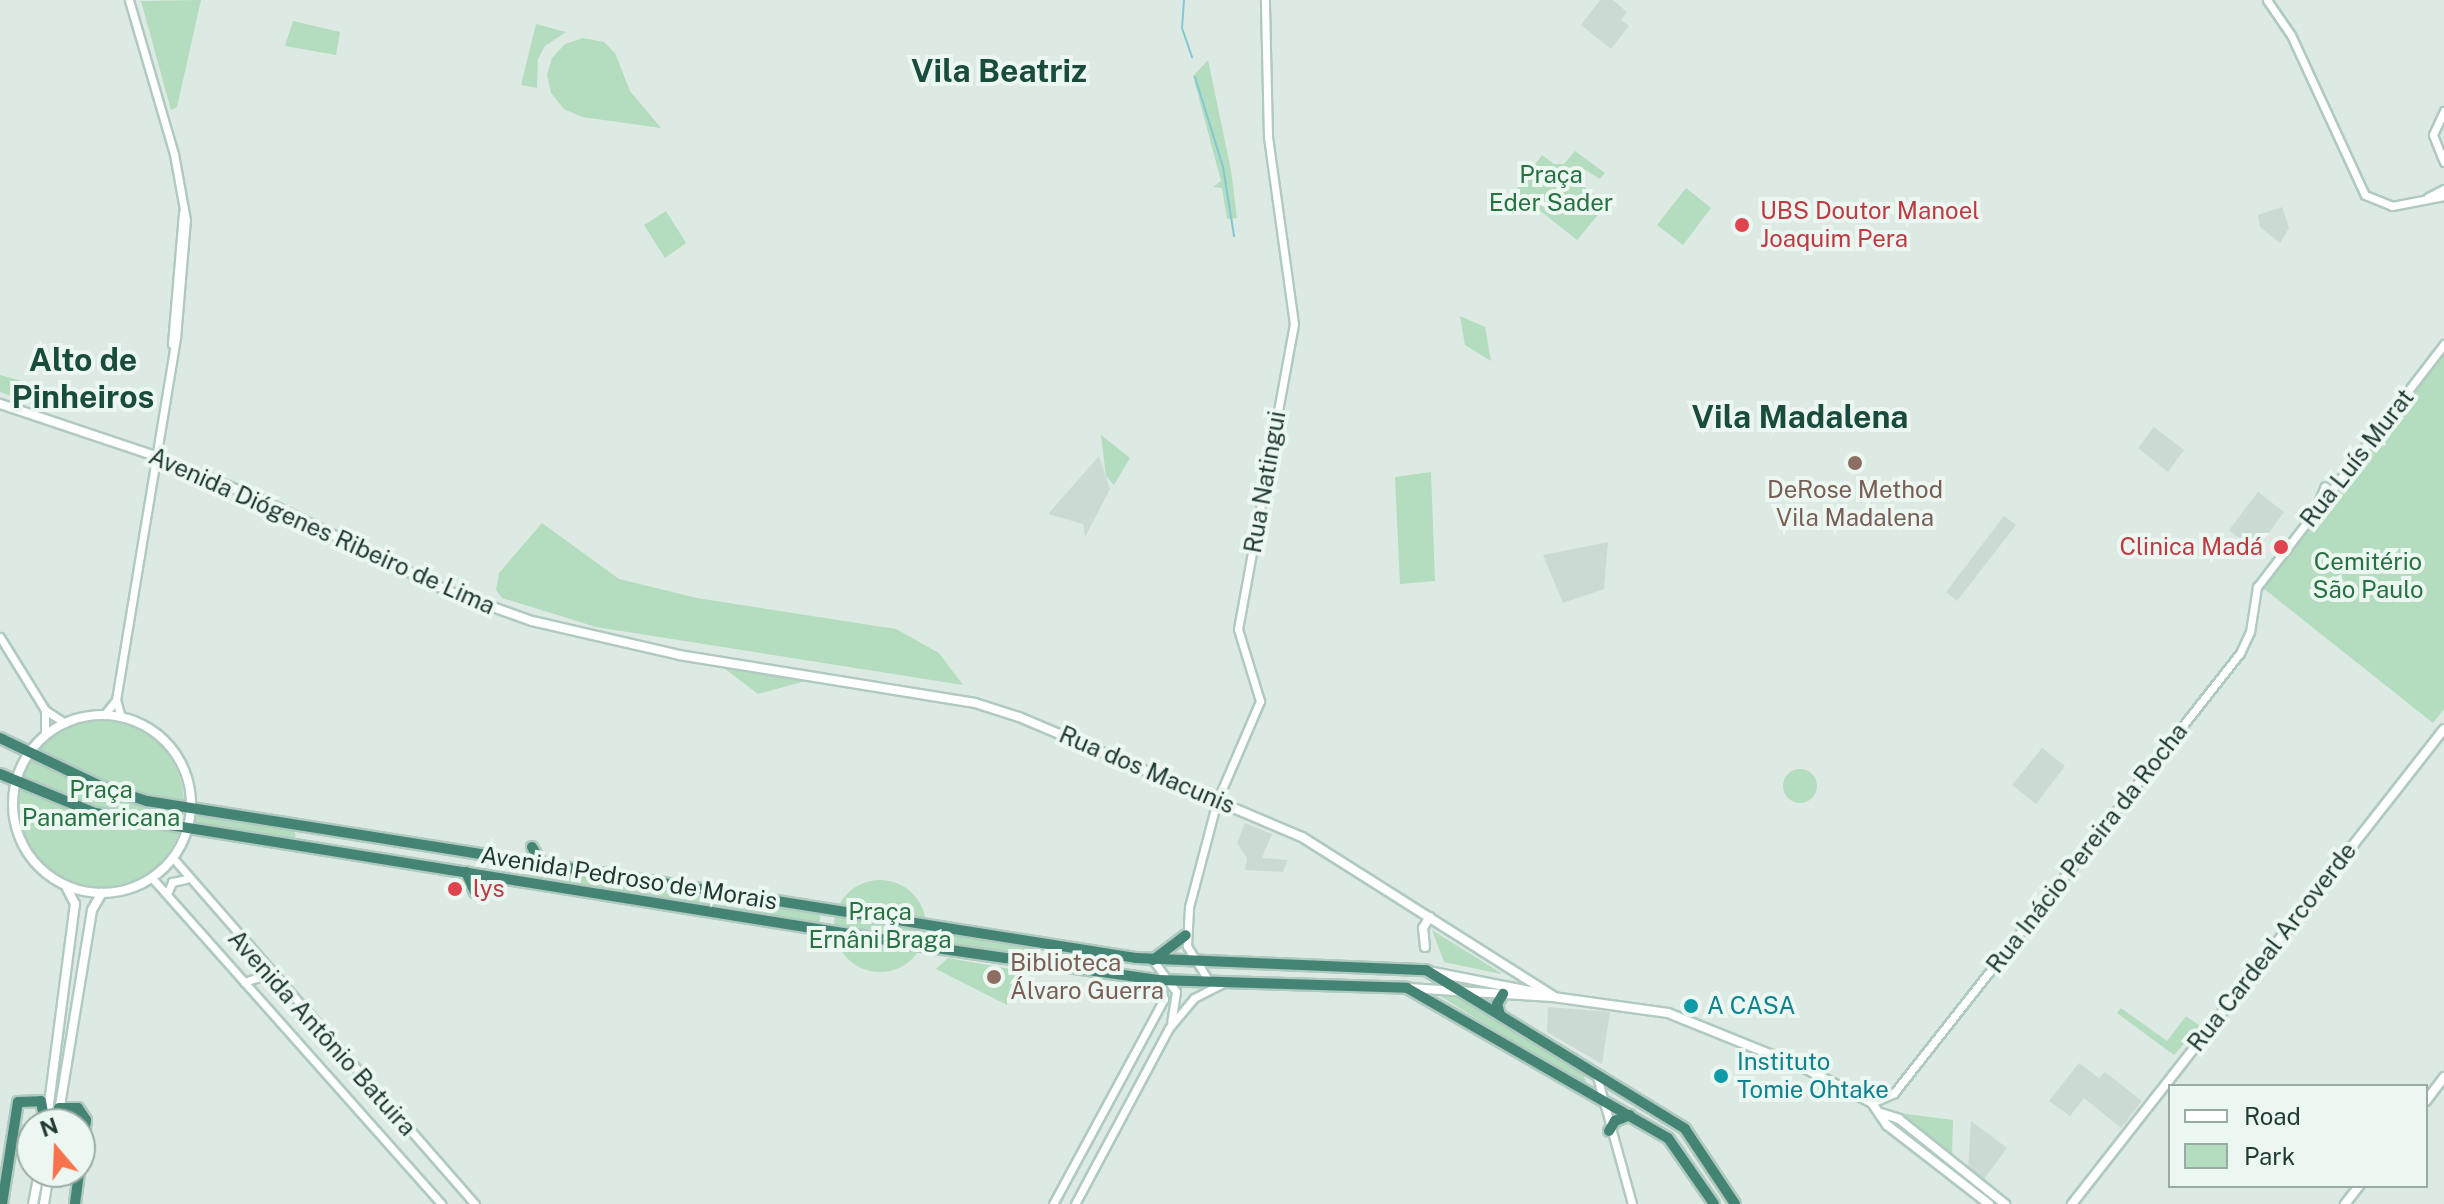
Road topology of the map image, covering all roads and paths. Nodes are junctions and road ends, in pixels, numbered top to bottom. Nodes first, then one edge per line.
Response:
1 (129, 0) edge
2 (1263, 0) edge
3 (2267, 0) edge
4 (2444, 111) edge
5 (2441, 159) edge
6 (2444, 189) edge
7 (2444, 196) edge
8 (2423, 200) junction
9 (2444, 344) edge
10 (0, 404) edge
11 (155, 456) junction
12 (2325, 486) dead end
13 (2314, 513) junction
14 (2268, 571) joint
15 (0, 637) edge
16 (695, 656) joint
17 (116, 700) junction
18 (45, 710) junction
19 (104, 715) junction
20 (121, 717) junction
21 (65, 723) junction
22 (2444, 729) edge
23 (45, 735) junction
24 (0, 738) edge
25 (29, 752) junction
26 (0, 774) edge
27 (15, 780) junction
28 (1217, 801) junction
29 (191, 808) junction
30 (301, 825) junction
31 (188, 827) junction
32 (336, 831) junction
33 (298, 846) junction
34 (532, 847) dead end
35 (331, 851) junction
36 (173, 858) junction
37 (542, 864) junction
38 (466, 872) junction
39 (152, 878) junction
40 (186, 879) junction
41 (66, 886) junction
42 (475, 892) dead end
43 (102, 893) junction
44 (167, 894) junction
45 (1430, 917) junction
46 (1186, 935) junction
47 (1425, 947) dead end
48 (1113, 954) junction
49 (1153, 960) junction
50 (1196, 961) junction
51 (1033, 962) junction
52 (261, 965) junction
53 (1433, 972) junction
54 (1207, 978) junction
55 (1236, 979) junction
56 (1163, 980) junction
57 (244, 982) junction
58 (1407, 988) junction
59 (1456, 989) junction
60 (1503, 994) junction
61 (1554, 997) junction
62 (1500, 1015) junction
63 (1169, 1028) junction
64 (1596, 1073) junction
65 (2444, 1077) edge
66 (2428, 1098) edge
67 (1599, 1099) junction
68 (1872, 1103) junction
69 (17, 1108) edge
70 (43, 1108) edge
71 (48, 1108) edge
72 (59, 1108) edge
73 (1881, 1113) junction
74 (16, 1115) edge
75 (1630, 1115) junction
76 (1096, 1125) junction
77 (1609, 1131) junction
78 (1113, 1134) junction
79 (2357, 1188) edge
80 (2, 1204) edge
81 (441, 1204) edge
82 (475, 1204) edge
83 (1053, 1204) edge
84 (1075, 1204) edge
85 (1632, 1204) edge
86 (1716, 1204) edge
87 (1735, 1204) edge
88 (1989, 1204) edge
89 (2005, 1204) edge
90 (2072, 1204) edge
91 (2345, 1204) edge

1 - 11 street
2 - 28 street, Rua Natingui
3 - 8 street
4 - 5 street
6 - 8 street
7 - 8 street
9 - 13 street, Rua Luís Murat
10 - 11 main road, Avenida Diógenes Ribeiro de Lima
11 - 16 main road, Avenida Diógenes Ribeiro de Lima
11 - 17 street
12 - 13 street
13 - 14 street, Rua Luís Murat
14 - 68 street, Rua Inácio Pereira da Rocha
15 - 18 street
16 - 28 main road, Rua dos Macunis
17 - 19 street
17 - 20 street
18 - 21 street
18 - 23 street
19 - 20 main road
19 - 21 main road
20 - 29 main road
21 - 23 main road
22 - 90 main road, Rua Cardeal Arcoverde
23 - 25 main road
24 - 25 highway, Avenida Pedroso de Morais
25 - 27 main road
25 - 29 highway, Avenida Pedroso de Morais
26 - 27 highway, Avenida Pedroso de Morais
27 - 31 highway, Avenida Pedroso de Morais
27 - 41 main road
28 - 45 main road, Rua dos Macunis
28 - 46 street, Rua Natingui
29 - 30 highway, Avenida Pedroso de Morais
29 - 31 main road
30 - 32 highway, Avenida Pedroso de Morais
30 - 33 highway
31 - 33 highway, Avenida Pedroso de Morais
31 - 36 main road
32 - 35 highway
32 - 37 highway, Avenida Pedroso de Morais
33 - 35 highway, Avenida Pedroso de Morais
34 - 37 highway
35 - 38 highway, Avenida Pedroso de Morais
36 - 39 main road
36 - 40 street, Avenida Antônio Batuira
37 - 48 highway, Avenida Pedroso de Morais
38 - 42 highway
38 - 51 highway, Avenida Pedroso de Morais
39 - 43 main road
39 - 44 street, Avenida Antônio Batuira
40 - 44 street
40 - 52 street, Avenida Antônio Batuira
41 - 43 main road
41 - 71 main road
43 - 72 main road
44 - 57 street, Avenida Antônio Batuira
45 - 47 main road
45 - 61 main road, Rua dos Macunis
46 - 49 highway
46 - 50 street
48 - 49 highway, Avenida Pedroso de Morais
48 - 51 highway
49 - 50 highway, Avenida Pedroso de Morais
49 - 56 street
50 - 53 highway
50 - 54 street
51 - 56 highway, Avenida Pedroso de Morais
52 - 57 street
52 - 82 street, Avenida Antônio Batuira
53 - 59 highway
53 - 61 main road
54 - 55 highway, Avenida Pedroso de Morais
54 - 56 highway, Avenida Pedroso de Morais
55 - 58 highway
55 - 63 street
56 - 63 street
56 - 76 street
57 - 81 street, Avenida Antônio Batuira
58 - 59 main road
58 - 67 highway
59 - 60 main road
59 - 62 highway
60 - 61 main road
60 - 62 highway
61 - 68 main road
62 - 64 highway
63 - 78 street
64 - 67 street
64 - 87 highway
65 - 66 main road
67 - 75 highway
67 - 77 street
68 - 73 main road
69 - 70 highway
73 - 88 main road
73 - 89 main road
74 - 80 highway
75 - 77 highway
75 - 86 highway
76 - 78 street
76 - 83 street
77 - 85 street
78 - 84 street
79 - 91 main road

